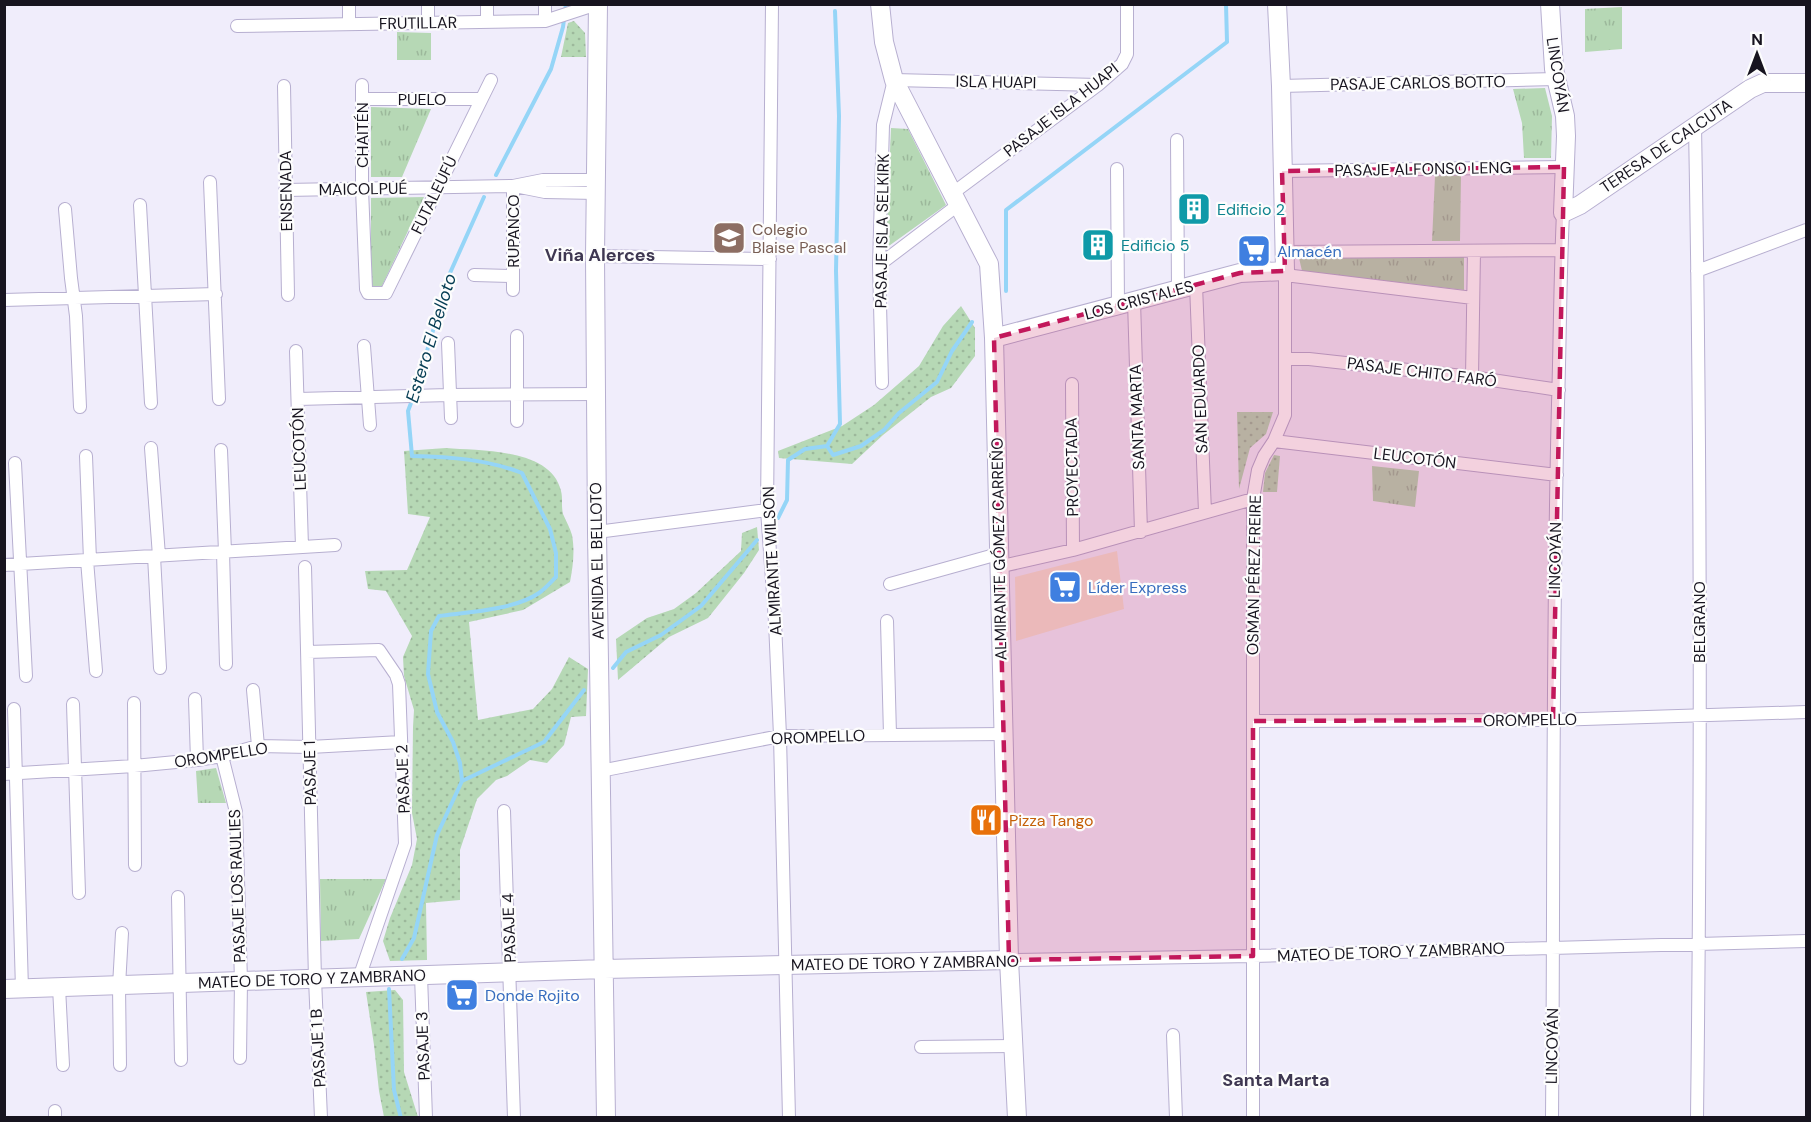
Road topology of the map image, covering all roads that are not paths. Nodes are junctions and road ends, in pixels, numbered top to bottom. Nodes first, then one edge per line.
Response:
1 (349, 4) edge
2 (428, 4) edge
3 (487, 4) edge
4 (545, 4) edge
5 (598, 4) edge
6 (772, 4) edge
7 (880, 4) edge
8 (1127, 4) edge
9 (1277, 4) edge
10 (1550, 4) edge
11 (545, 21) junction
12 (487, 22) junction
13 (428, 23) junction
14 (349, 24) junction
15 (237, 26) dead end
16 (1556, 79) junction
17 (894, 80) junction
18 (491, 81) dead end
19 (1806, 83) edge
20 (1098, 85) junction
21 (284, 86) dead end
22 (362, 86) dead end
23 (1281, 86) junction
24 (362, 99) junction
25 (481, 99) junction
26 (1695, 126) junction
27 (1177, 140) dead end
28 (1564, 167) junction
29 (1117, 170) dead end
30 (1282, 171) junction
31 (210, 182) dead end
32 (513, 186) junction
33 (596, 186) junction
34 (438, 187) junction
35 (362, 189) junction
36 (285, 190) junction
37 (956, 199) junction
38 (140, 205) dead end
39 (65, 209) dead end
40 (1563, 213) junction
41 (1806, 230) edge
42 (1561, 250) junction
43 (1474, 251) junction
44 (1284, 252) junction
45 (595, 256) junction
46 (770, 259) junction
47 (879, 265) junction
48 (1697, 271) junction
49 (1285, 273) junction
50 (474, 275) dead end
51 (513, 276) junction
52 (1187, 288) junction
53 (513, 290) dead end
54 (368, 293) joint
55 (216, 294) junction
56 (288, 295) dead end
57 (145, 296) junction
58 (73, 298) junction
59 (1473, 298) junction
60 (4, 300) edge
61 (1126, 304) junction
62 (517, 336) dead end
63 (994, 338) junction
64 (448, 343) dead end
65 (364, 346) dead end
66 (296, 351) dead end
67 (1285, 360) junction
68 (1472, 377) junction
69 (882, 383) dead end
70 (1072, 384) dead end
71 (1559, 390) junction
72 (450, 394) junction
73 (517, 394) junction
74 (596, 394) junction
75 (368, 398) junction
76 (219, 399) dead end
77 (298, 399) junction
78 (151, 403) dead end
79 (80, 407) dead end
80 (451, 418) dead end
81 (517, 421) dead end
82 (370, 425) dead end
83 (1274, 441) junction
84 (151, 448) dead end
85 (221, 450) dead end
86 (86, 456) dead end
87 (15, 463) dead end
88 (1557, 475) junction
89 (1253, 499) junction
90 (767, 510) junction
91 (1205, 512) junction
92 (597, 532) junction
93 (1141, 532) junction
94 (335, 545) dead end
95 (302, 548) junction
96 (1073, 550) junction
97 (224, 552) junction
98 (156, 556) junction
99 (88, 560) junction
100 (998, 560) junction
101 (20, 564) junction
102 (4, 565) edge
103 (305, 567) dead end
104 (890, 584) dead end
105 (886, 621) dead end
106 (307, 652) junction
107 (226, 664) dead end
108 (160, 668) dead end
109 (96, 671) dead end
110 (26, 676) dead end
111 (253, 690) dead end
112 (195, 699) dead end
113 (134, 703) dead end
114 (73, 705) dead end
115 (14, 709) dead end
116 (1806, 712) edge
117 (1699, 715) junction
118 (1553, 720) junction
119 (1253, 721) junction
120 (1004, 734) junction
121 (890, 735) junction
122 (780, 736) junction
123 (401, 742) junction
124 (258, 746) junction
125 (310, 747) junction
126 (222, 756) junction
127 (197, 760) junction
128 (134, 766) junction
129 (74, 768) junction
130 (600, 771) junction
131 (10, 773) edge
132 (504, 811) dead end
133 (135, 865) dead end
134 (79, 893) dead end
135 (178, 897) dead end
136 (122, 933) dead end
137 (1806, 941) edge
138 (1699, 944) junction
139 (1554, 948) junction
140 (1253, 956) junction
141 (1009, 960) junction
142 (787, 965) junction
143 (604, 969) junction
144 (511, 972) junction
145 (421, 975) junction
146 (359, 978) junction
147 (315, 979) junction
148 (241, 981) junction
149 (179, 984) junction
150 (119, 986) junction
151 (59, 987) junction
152 (13, 989) edge
153 (1173, 1035) dead end
154 (1013, 1046) junction
155 (921, 1047) dead end
156 (240, 1058) dead end
157 (181, 1060) dead end
158 (63, 1065) dead end
159 (120, 1065) dead end
160 (321, 1118) edge
161 (426, 1118) edge
162 (514, 1118) edge
163 (606, 1118) edge
164 (789, 1118) edge
165 (1017, 1118) edge
166 (1176, 1118) edge
167 (1253, 1118) edge
168 (1552, 1118) edge
169 (1697, 1118) edge

1 - 14 street
2 - 13 street
3 - 12 street
4 - 11 street
5 - 11 street, FRUTILLAR
5 - 33 street, AVENIDA EL BELLOTO
6 - 46 street, ALMIRANTE WILSON
7 - 17 street, ALMIRANTE GÓMEZ CARREÑO
8 - 20 street, PASAJE ISLA HUAPI
9 - 23 street, OSMAN PÉREZ FREIRE
10 - 16 street, LINCOYÁN
11 - 12 street, FRUTILLAR
12 - 13 street, FRUTILLAR
13 - 14 street, FRUTILLAR
14 - 15 street, FRUTILLAR
16 - 23 street, PASAJE CARLOS BOTTO
16 - 28 street, LINCOYÁN
17 - 20 street, ISLA HUAPI
17 - 37 street, ALMIRANTE GÓMEZ CARREÑO
17 - 47 street, PASAJE ISLA SELKIRK
18 - 25 street, FUTALEUFÚ
19 - 26 street, TERESA DE CALCUTA
20 - 37 street, PASAJE ISLA HUAPI
21 - 36 street, ENSENADA
22 - 24 street, CHAITÉN
23 - 30 street, OSMAN PÉREZ FREIRE
24 - 25 street, PUELO
24 - 35 street, CHAITÉN
25 - 34 street, FUTALEUFÚ
26 - 40 street, TERESA DE CALCUTA
26 - 48 street, BELGRANO
27 - 52 street, SAN EDUARDO
28 - 30 street, PASAJE ALFONSO LENG
28 - 40 street, LINCOYÁN
29 - 61 street, SANTA MARTA
30 - 44 street, OSMAN PÉREZ FREIRE
31 - 55 street
32 - 33 street, MAICOLPUÉ
32 - 34 street, MAICOLPUÉ
32 - 51 street, RUPANCO
33 - 45 street, AVENIDA EL BELLOTO
34 - 35 street, MAICOLPUÉ
34 - 54 street, FUTALEUFÚ
35 - 36 street, MAICOLPUÉ
35 - 54 street, CHAITÉN
36 - 56 street, ENSENADA
37 - 47 street, PASAJE ISLA HUAPI
37 - 63 street, ALMIRANTE GÓMEZ CARREÑO
38 - 57 street
39 - 58 street
40 - 42 street, LINCOYÁN
41 - 48 street
42 - 43 street
42 - 71 street, LINCOYÁN
43 - 44 street
43 - 59 street
44 - 49 street, OSMAN PÉREZ FREIRE
45 - 46 street
45 - 74 street, AVENIDA EL BELLOTO
46 - 90 street, ALMIRANTE WILSON
47 - 69 street, PASAJE ISLA SELKIRK
48 - 117 street, BELGRANO
49 - 52 street, LOS CRISTALES
49 - 59 street
49 - 67 street, OSMAN PÉREZ FREIRE
50 - 51 street, RUPANCO
51 - 53 street, RUPANCO
52 - 61 street, LOS CRISTALES
52 - 91 street, SAN EDUARDO
55 - 57 street
55 - 76 street
57 - 58 street
57 - 78 street
58 - 60 street
58 - 79 street
59 - 68 street
61 - 63 street, LOS CRISTALES
61 - 93 street, SANTA MARTA
62 - 73 street
63 - 100 street, ALMIRANTE GÓMEZ CARREÑO
64 - 72 street
65 - 75 street
66 - 77 street, LEUCOTÓN
67 - 68 street, PASAJE CHITO FARÓ
67 - 83 street, OSMAN PÉREZ FREIRE
68 - 71 street, PASAJE CHITO FARÓ
70 - 96 street, PROYECTADA
71 - 88 street, LINCOYÁN
72 - 73 street
72 - 75 street
72 - 80 street
73 - 74 street
73 - 81 street
74 - 92 street, AVENIDA EL BELLOTO
75 - 77 street
75 - 82 street
77 - 95 street, LEUCOTÓN
83 - 88 street, LEUCOTÓN
83 - 89 street, OSMAN PÉREZ FREIRE
84 - 98 street
85 - 97 street
86 - 99 street
87 - 101 street
88 - 118 street, LINCOYÁN
89 - 91 street
89 - 119 street, OSMAN PÉREZ FREIRE
90 - 92 street
90 - 122 street, ALMIRANTE WILSON
91 - 93 street
92 - 130 street, AVENIDA EL BELLOTO
93 - 96 street
94 - 95 street
95 - 97 street
96 - 100 street
97 - 98 street
97 - 107 street
98 - 99 street
98 - 108 street
99 - 101 street
99 - 109 street
100 - 104 street
100 - 120 street, ALMIRANTE GÓMEZ CARREÑO
101 - 102 street
101 - 110 street
103 - 106 street, PASAJE 1
105 - 121 street
106 - 123 street, PASAJE 2
106 - 125 street, PASAJE 1
111 - 124 street
112 - 127 street
113 - 128 street
114 - 129 street
115 - 131 street
116 - 117 street, OROMPELLO
117 - 118 street, OROMPELLO
117 - 138 street, BELGRANO
118 - 119 street, OROMPELLO
118 - 139 street, LINCOYÁN
119 - 140 street, OSMAN PÉREZ FREIRE
120 - 121 street, OROMPELLO
120 - 141 street, ALMIRANTE GÓMEZ CARREÑO
121 - 122 street, OROMPELLO
122 - 130 street, OROMPELLO
122 - 142 street, ALMIRANTE WILSON
123 - 125 street, OROMPELLO
123 - 146 street, PASAJE 2
124 - 125 street, OROMPELLO
124 - 126 street, OROMPELLO
125 - 147 street, PASAJE 1
126 - 127 street, OROMPELLO
126 - 148 street, PASAJE LOS RAULIES
127 - 128 street, OROMPELLO
128 - 129 street, OROMPELLO
128 - 133 street
129 - 131 street, OROMPELLO
129 - 134 street
130 - 143 street, AVENIDA EL BELLOTO
131 - 152 street
132 - 144 street, PASAJE 4
135 - 149 street
136 - 150 street
137 - 138 street, MATEO DE TORO Y ZAMBRANO
138 - 139 street, MATEO DE TORO Y ZAMBRANO
138 - 169 street, BELGRANO
139 - 140 street, MATEO DE TORO Y ZAMBRANO
139 - 168 street, LINCOYÁN
140 - 141 street, MATEO DE TORO Y ZAMBRANO
140 - 167 street, OSMAN PÉREZ FREIRE
141 - 142 street, MATEO DE TORO Y ZAMBRANO
141 - 154 street, ALMIRANTE GÓMEZ CARREÑO
142 - 143 street, MATEO DE TORO Y ZAMBRANO
142 - 164 street, ALMIRANTE WILSON
143 - 144 street, MATEO DE TORO Y ZAMBRANO
143 - 163 street, AVENIDA EL BELLOTO
144 - 145 street, MATEO DE TORO Y ZAMBRANO
144 - 162 street, PASAJE 4
145 - 146 street, MATEO DE TORO Y ZAMBRANO
145 - 161 street, PASAJE 3
146 - 147 street, MATEO DE TORO Y ZAMBRANO
147 - 148 street, MATEO DE TORO Y ZAMBRANO
147 - 160 street, PASAJE 1 B
148 - 149 street, MATEO DE TORO Y ZAMBRANO
148 - 156 street, PASAJE LOS RAULIES
149 - 150 street, MATEO DE TORO Y ZAMBRANO
149 - 157 street
150 - 151 street, MATEO DE TORO Y ZAMBRANO
150 - 159 street
151 - 152 street, MATEO DE TORO Y ZAMBRANO
151 - 158 street
153 - 166 street
154 - 155 street
154 - 165 street, ALMIRANTE GÓMEZ CARREÑO

